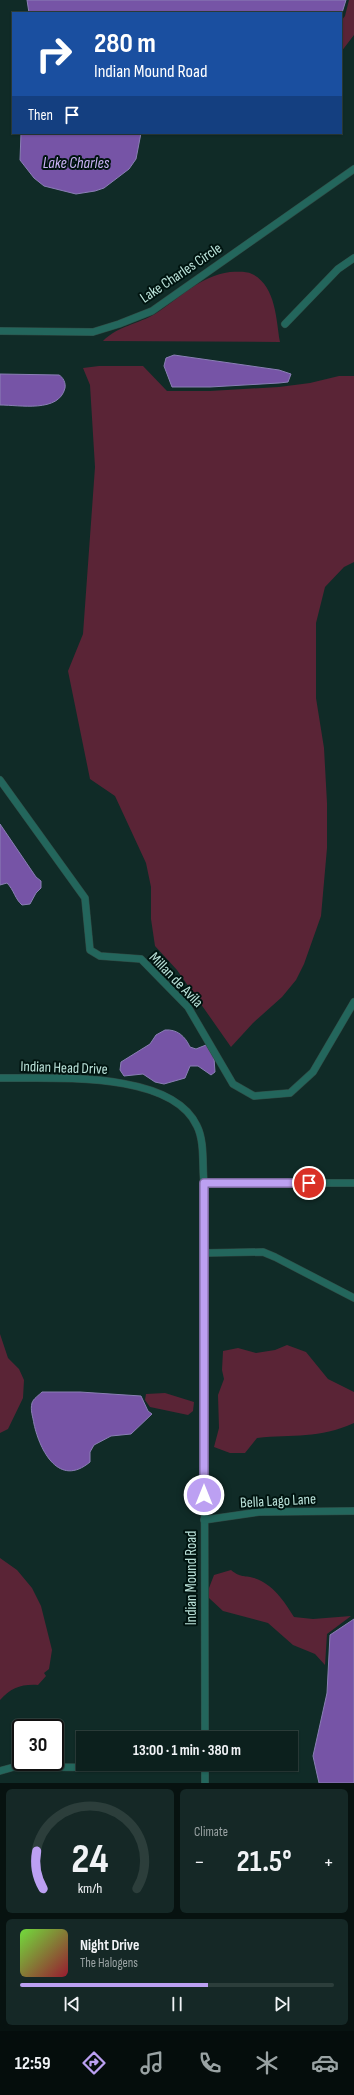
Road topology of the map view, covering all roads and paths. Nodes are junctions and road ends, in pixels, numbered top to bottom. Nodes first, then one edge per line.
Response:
1 (354, 168) edge
2 (354, 258) edge
3 (285, 324) dead end
4 (0, 331) edge
5 (0, 780) edge
6 (354, 1002) edge
7 (0, 1078) edge
8 (204, 1183) junction
9 (354, 1183) edge
10 (204, 1253) junction
11 (354, 1298) edge
12 (354, 1511) edge
13 (204, 1520) junction
14 (205, 1731) edge
15 (76, 1767) edge
16 (0, 1771) edge
17 (205, 1771) edge
18 (205, 1783) edge

1 - 4 street, Lake Charles Circle
2 - 3 street
5 - 6 street, Millan de Avila
7 - 8 street, Indian Head Drive
8 - 9 street
8 - 10 street, Indian Mound Road
10 - 11 street
10 - 13 street, Indian Mound Road
12 - 13 street, Bella Lago Lane
13 - 14 street, Indian Mound Road
15 - 16 street
17 - 18 street

